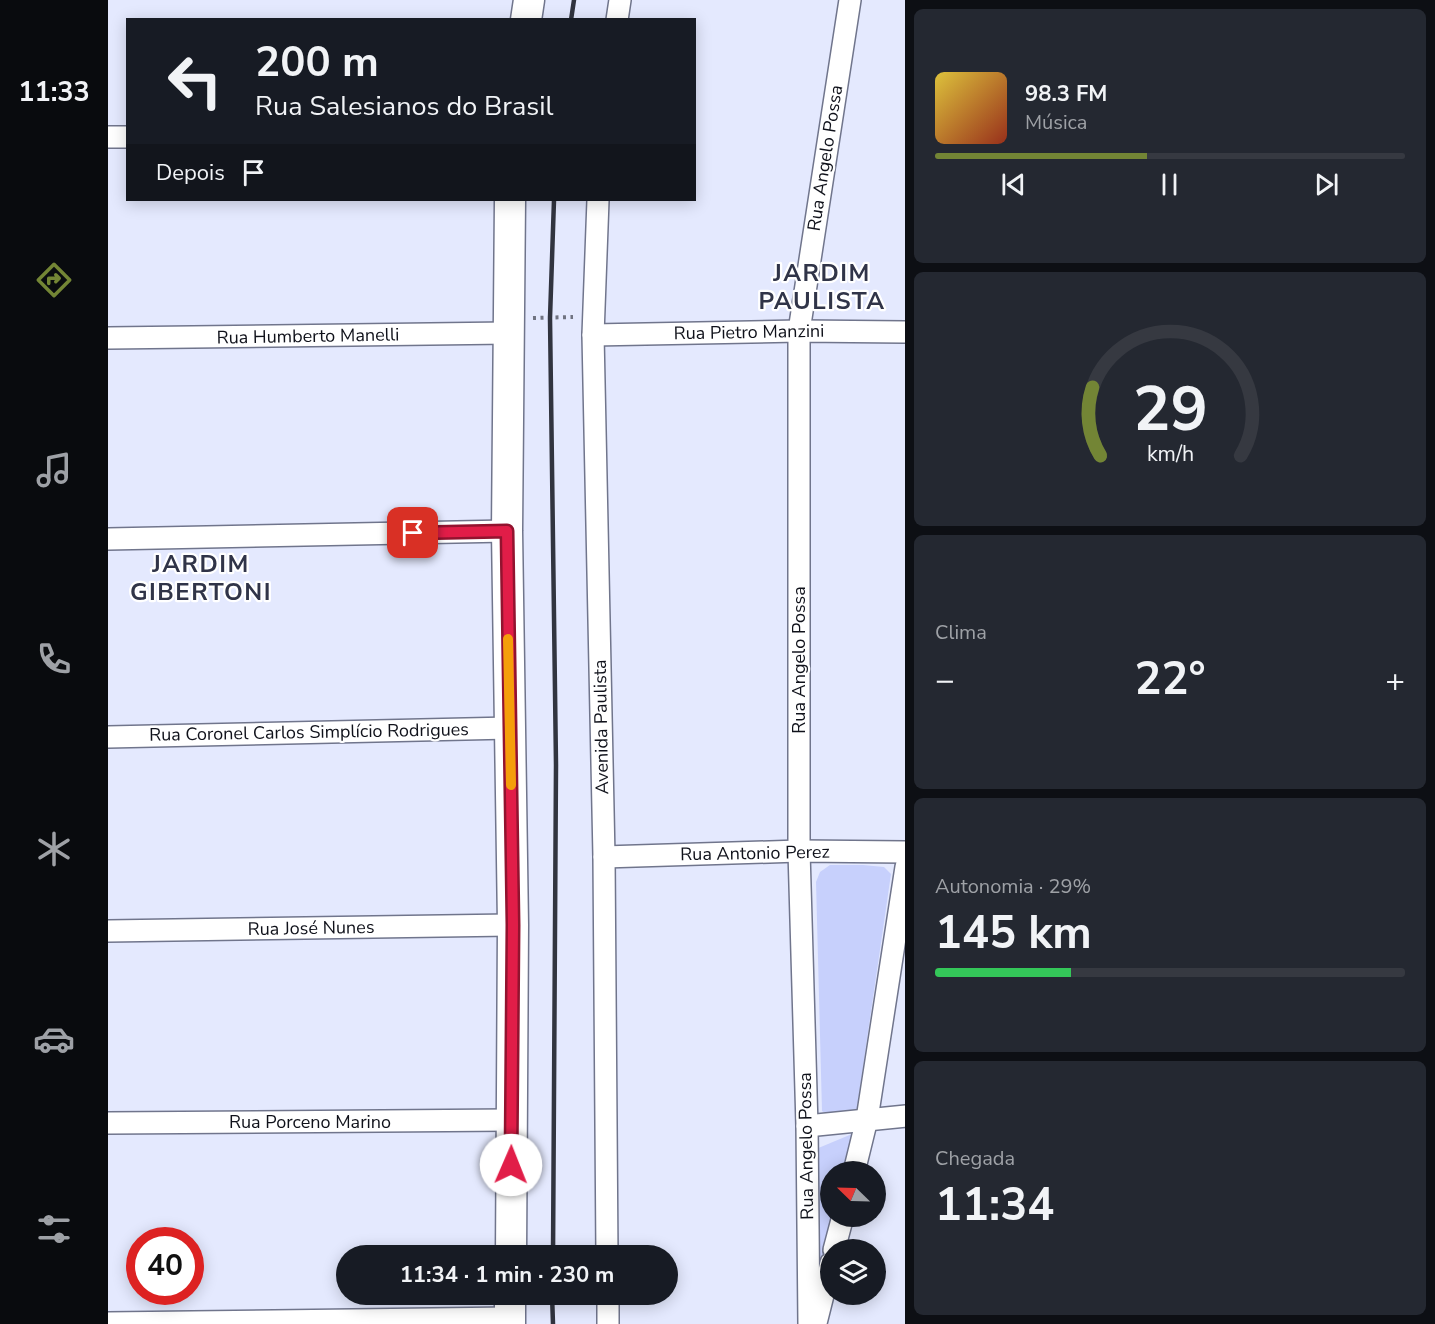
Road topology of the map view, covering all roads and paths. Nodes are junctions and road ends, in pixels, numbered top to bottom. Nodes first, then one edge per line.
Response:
1 (529, 0) edge
2 (620, 0) edge
3 (849, 0) edge
4 (526, 18) edge
5 (617, 18) edge
6 (108, 137) edge
7 (126, 137) edge
8 (510, 201) edge
9 (598, 201) edge
10 (508, 326) junction
11 (594, 326) junction
12 (799, 331) junction
13 (905, 332) edge
14 (108, 338) edge
15 (507, 531) junction
16 (108, 539) edge
17 (510, 728) junction
18 (108, 737) edge
19 (799, 851) junction
20 (905, 852) edge
21 (604, 857) junction
22 (905, 873) edge
23 (513, 925) junction
24 (108, 931) edge
25 (905, 1116) edge
26 (867, 1119) junction
27 (512, 1120) junction
28 (108, 1123) edge
29 (807, 1126) junction
30 (857, 1161) edge
31 (511, 1245) edge
32 (608, 1245) edge
33 (608, 1305) edge
34 (821, 1305) edge
35 (510, 1312) edge
36 (108, 1323) edge
37 (608, 1324) edge
38 (809, 1324) edge
39 (816, 1324) edge

1 - 4 street
2 - 5 street
3 - 12 street, Rua Angelo Possa
6 - 7 street
8 - 10 street
9 - 11 street, Avenida Paulista
10 - 11 path
10 - 14 street, Rua Humberto Manelli
10 - 15 street
11 - 12 street, Rua Pietro Manzini
11 - 21 street, Avenida Paulista
12 - 13 street, Rua Pietro Manzini
12 - 19 street, Rua Angelo Possa
15 - 16 street
15 - 17 street
17 - 18 street, Rua Coronel Carlos Simplício Rodrigues
17 - 23 street
19 - 20 street, Rua Antonio Perez
19 - 21 street, Rua Antonio Perez
19 - 29 street, Rua Angelo Possa
21 - 32 street, Avenida Paulista
22 - 26 street
23 - 24 street, Rua José Nunes
23 - 27 street
25 - 26 street
26 - 29 street
26 - 30 street
27 - 28 street, Rua Porceno Marino
27 - 31 street
29 - 38 street, Rua Angelo Possa
33 - 37 street
34 - 39 street
35 - 36 street

